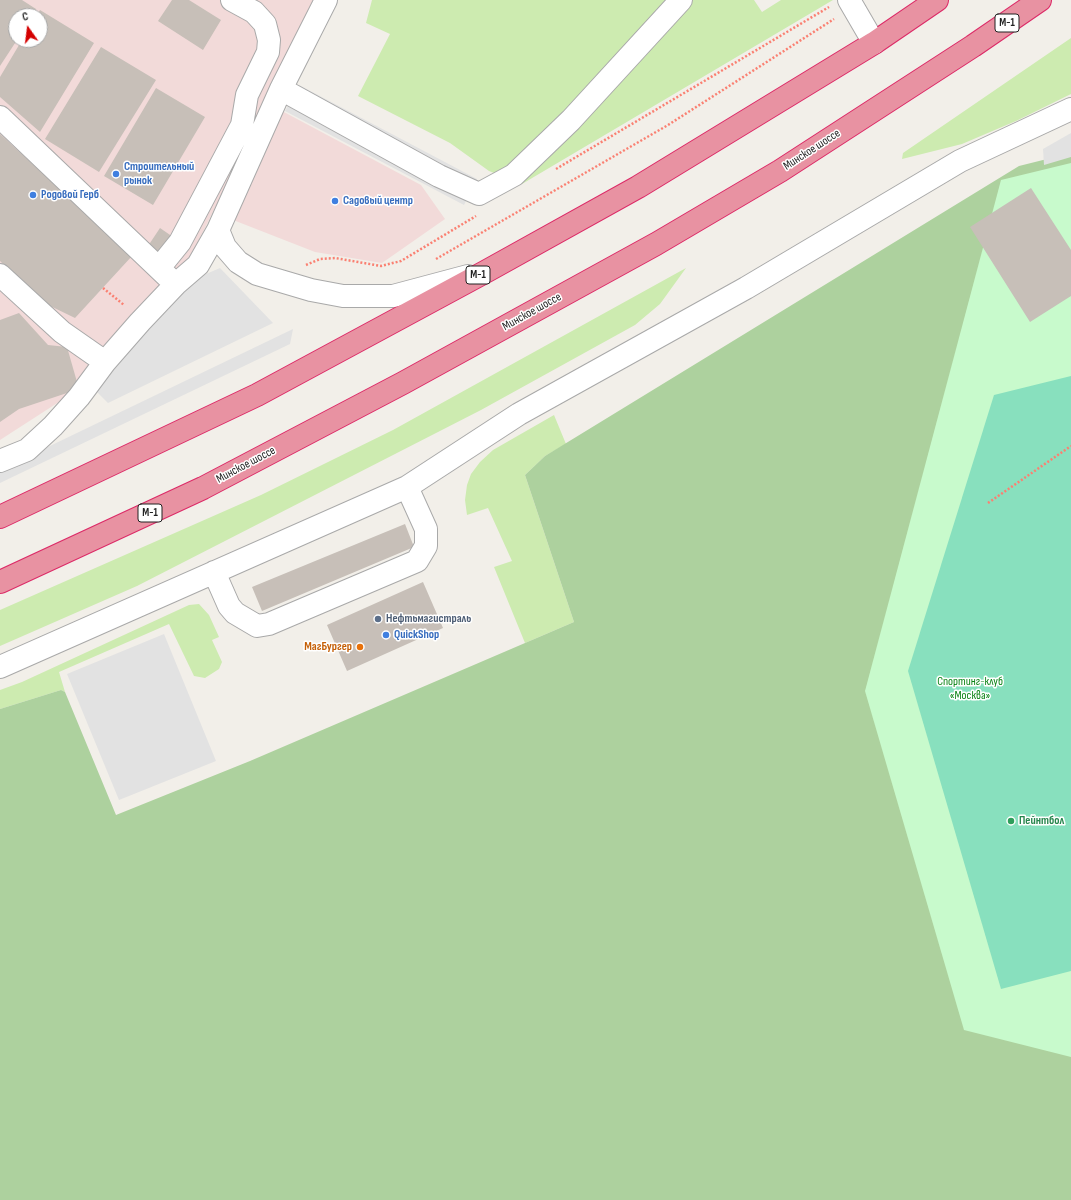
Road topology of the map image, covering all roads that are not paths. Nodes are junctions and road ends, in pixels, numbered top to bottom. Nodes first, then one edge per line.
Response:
1 (232, 0) edge
2 (326, 0) edge
3 (681, 0) edge
4 (937, 0) edge
5 (1040, 0) edge
6 (851, 4) edge
7 (874, 44) junction
8 (281, 89) junction
9 (1071, 109) edge
10 (0, 117) edge
11 (218, 230) junction
12 (238, 262) junction
13 (198, 265) junction
14 (159, 268) junction
15 (484, 272) junction
16 (0, 275) edge
17 (176, 284) junction
18 (105, 362) junction
19 (0, 461) edge
20 (407, 487) junction
21 (0, 517) edge
22 (214, 572) junction
23 (0, 582) edge
24 (0, 667) edge

1 - 14 street
2 - 8 street
3 - 8 street
4 - 7 highway, М-1
5 - 23 highway, Минское шоссе / М-1
6 - 7 street
7 - 15 highway, М-1
8 - 11 street
9 - 20 street
10 - 14 street
11 - 12 street
11 - 13 street
12 - 13 street
12 - 15 street
13 - 17 street
14 - 17 street
15 - 21 highway, М-1
16 - 18 street
17 - 18 street
18 - 19 street
20 - 22 street
20 - 22 street
22 - 24 street

